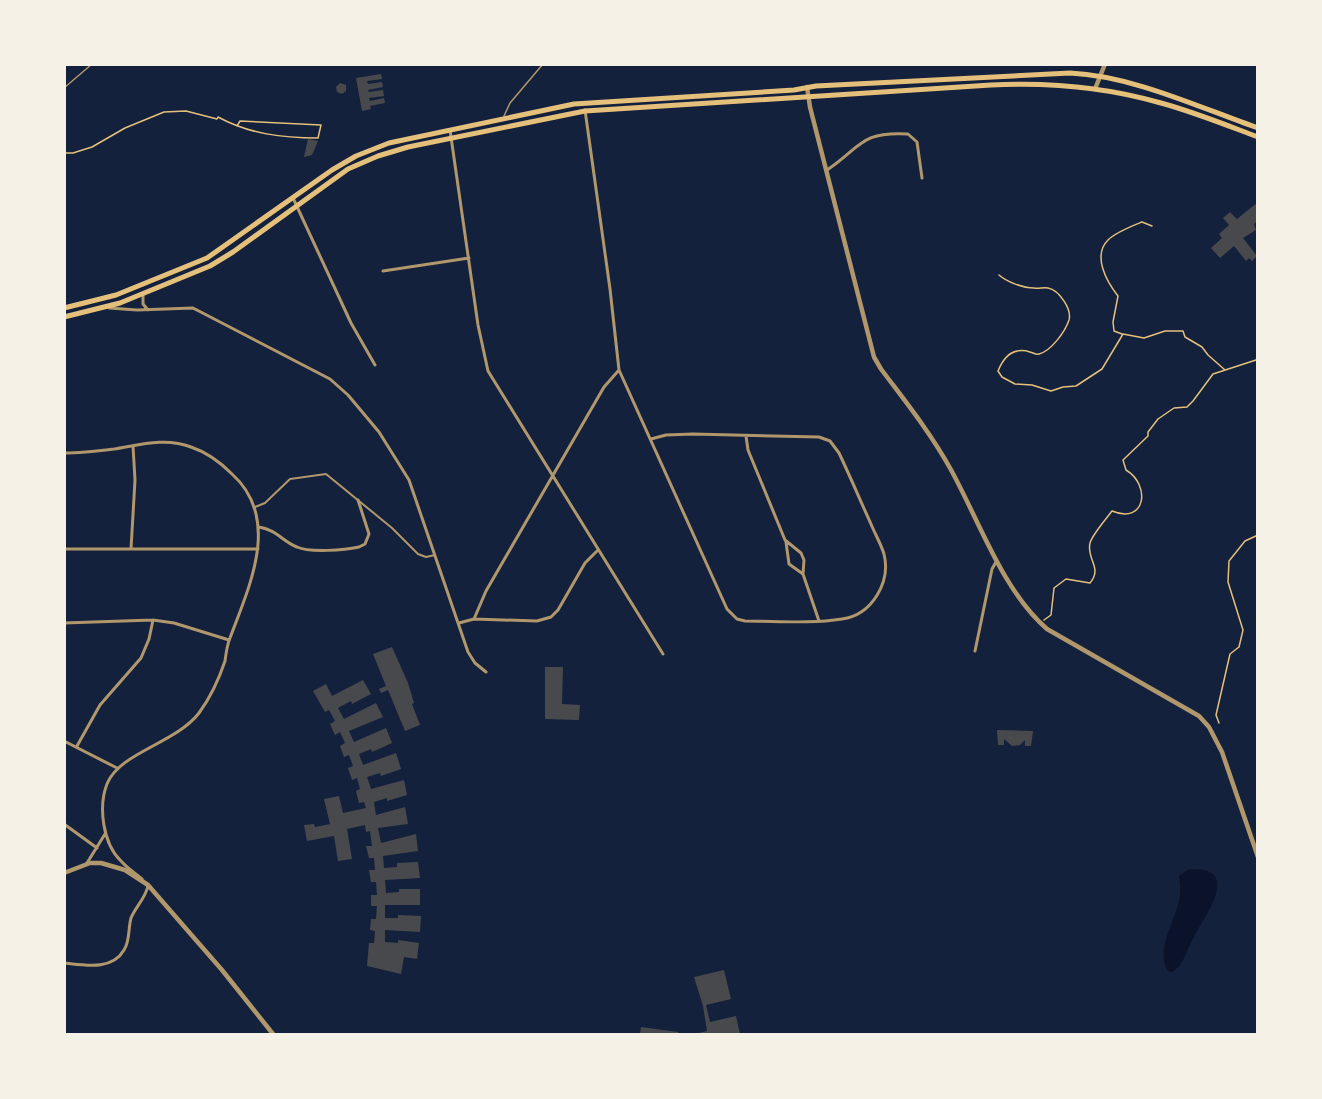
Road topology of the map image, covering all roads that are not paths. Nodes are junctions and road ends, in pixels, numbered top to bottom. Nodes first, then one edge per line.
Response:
1 (92, 64) edge
2 (543, 64) edge
3 (1105, 64) edge
4 (1099, 76) junction
5 (807, 87) junction
6 (64, 88) edge
7 (1095, 89) junction
8 (808, 97) junction
9 (584, 102) junction
10 (585, 111) junction
11 (503, 118) junction
12 (1257, 128) edge
13 (450, 129) junction
14 (1257, 136) edge
15 (451, 137) junction
16 (826, 170) junction
17 (922, 178) dead end
18 (292, 198) junction
19 (296, 206) junction
20 (469, 258) junction
21 (383, 271) dead end
22 (143, 294) junction
23 (64, 308) edge
24 (106, 308) junction
25 (148, 310) junction
26 (64, 317) edge
27 (375, 365) dead end
28 (619, 370) junction
29 (746, 435) junction
30 (651, 439) junction
31 (133, 446) junction
32 (64, 453) edge
33 (553, 477) junction
34 (358, 500) junction
35 (255, 507) junction
36 (259, 527) junction
37 (785, 540) junction
38 (64, 549) edge
39 (131, 549) junction
40 (258, 549) junction
41 (597, 551) junction
42 (435, 555) junction
43 (998, 561) junction
44 (803, 574) junction
45 (474, 619) junction
46 (153, 620) junction
47 (819, 621) junction
48 (64, 623) edge
49 (459, 623) junction
50 (229, 640) junction
51 (975, 651) dead end
52 (663, 654) dead end
53 (486, 672) dead end
54 (64, 741) edge
55 (77, 746) junction
56 (117, 768) junction
57 (64, 824) edge
58 (105, 834) junction
59 (97, 848) junction
60 (1257, 857) edge
61 (85, 865) junction
62 (64, 873) edge
63 (148, 885) junction
64 (64, 963) edge
65 (273, 1035) edge

1 - 6 lane
2 - 11 lane
3 - 4 street
4 - 5 highway
4 - 7 street
4 - 12 highway
5 - 8 street
5 - 9 highway
7 - 8 highway
7 - 14 highway
8 - 10 highway
8 - 16 street
9 - 10 street
9 - 11 highway
10 - 15 highway
10 - 28 street
11 - 13 highway
13 - 15 street
13 - 18 highway
15 - 19 highway
15 - 20 street
16 - 17 street
16 - 43 street
18 - 19 street
18 - 23 highway
19 - 22 highway
19 - 27 street
20 - 21 street
20 - 33 street
22 - 24 highway
22 - 25 street
24 - 25 street
24 - 26 highway
25 - 42 street
28 - 30 street
28 - 33 street
29 - 30 street
29 - 37 street
29 - 47 street
30 - 47 street
31 - 32 street
31 - 35 street
31 - 39 street
33 - 41 street
33 - 45 street
34 - 35 street
34 - 36 street
34 - 42 street
35 - 36 street
36 - 40 street
37 - 44 street
37 - 44 street
38 - 39 street
39 - 40 street
40 - 50 street
41 - 45 street
41 - 52 street
42 - 49 street
43 - 51 street
43 - 60 street
44 - 47 street
45 - 49 street
46 - 48 street
46 - 50 street
46 - 55 street
49 - 53 street
50 - 56 street
54 - 55 street
55 - 56 street
56 - 58 street
57 - 59 street
58 - 59 street
58 - 63 street
59 - 61 street
61 - 62 street
61 - 63 street
63 - 64 street
63 - 65 street

